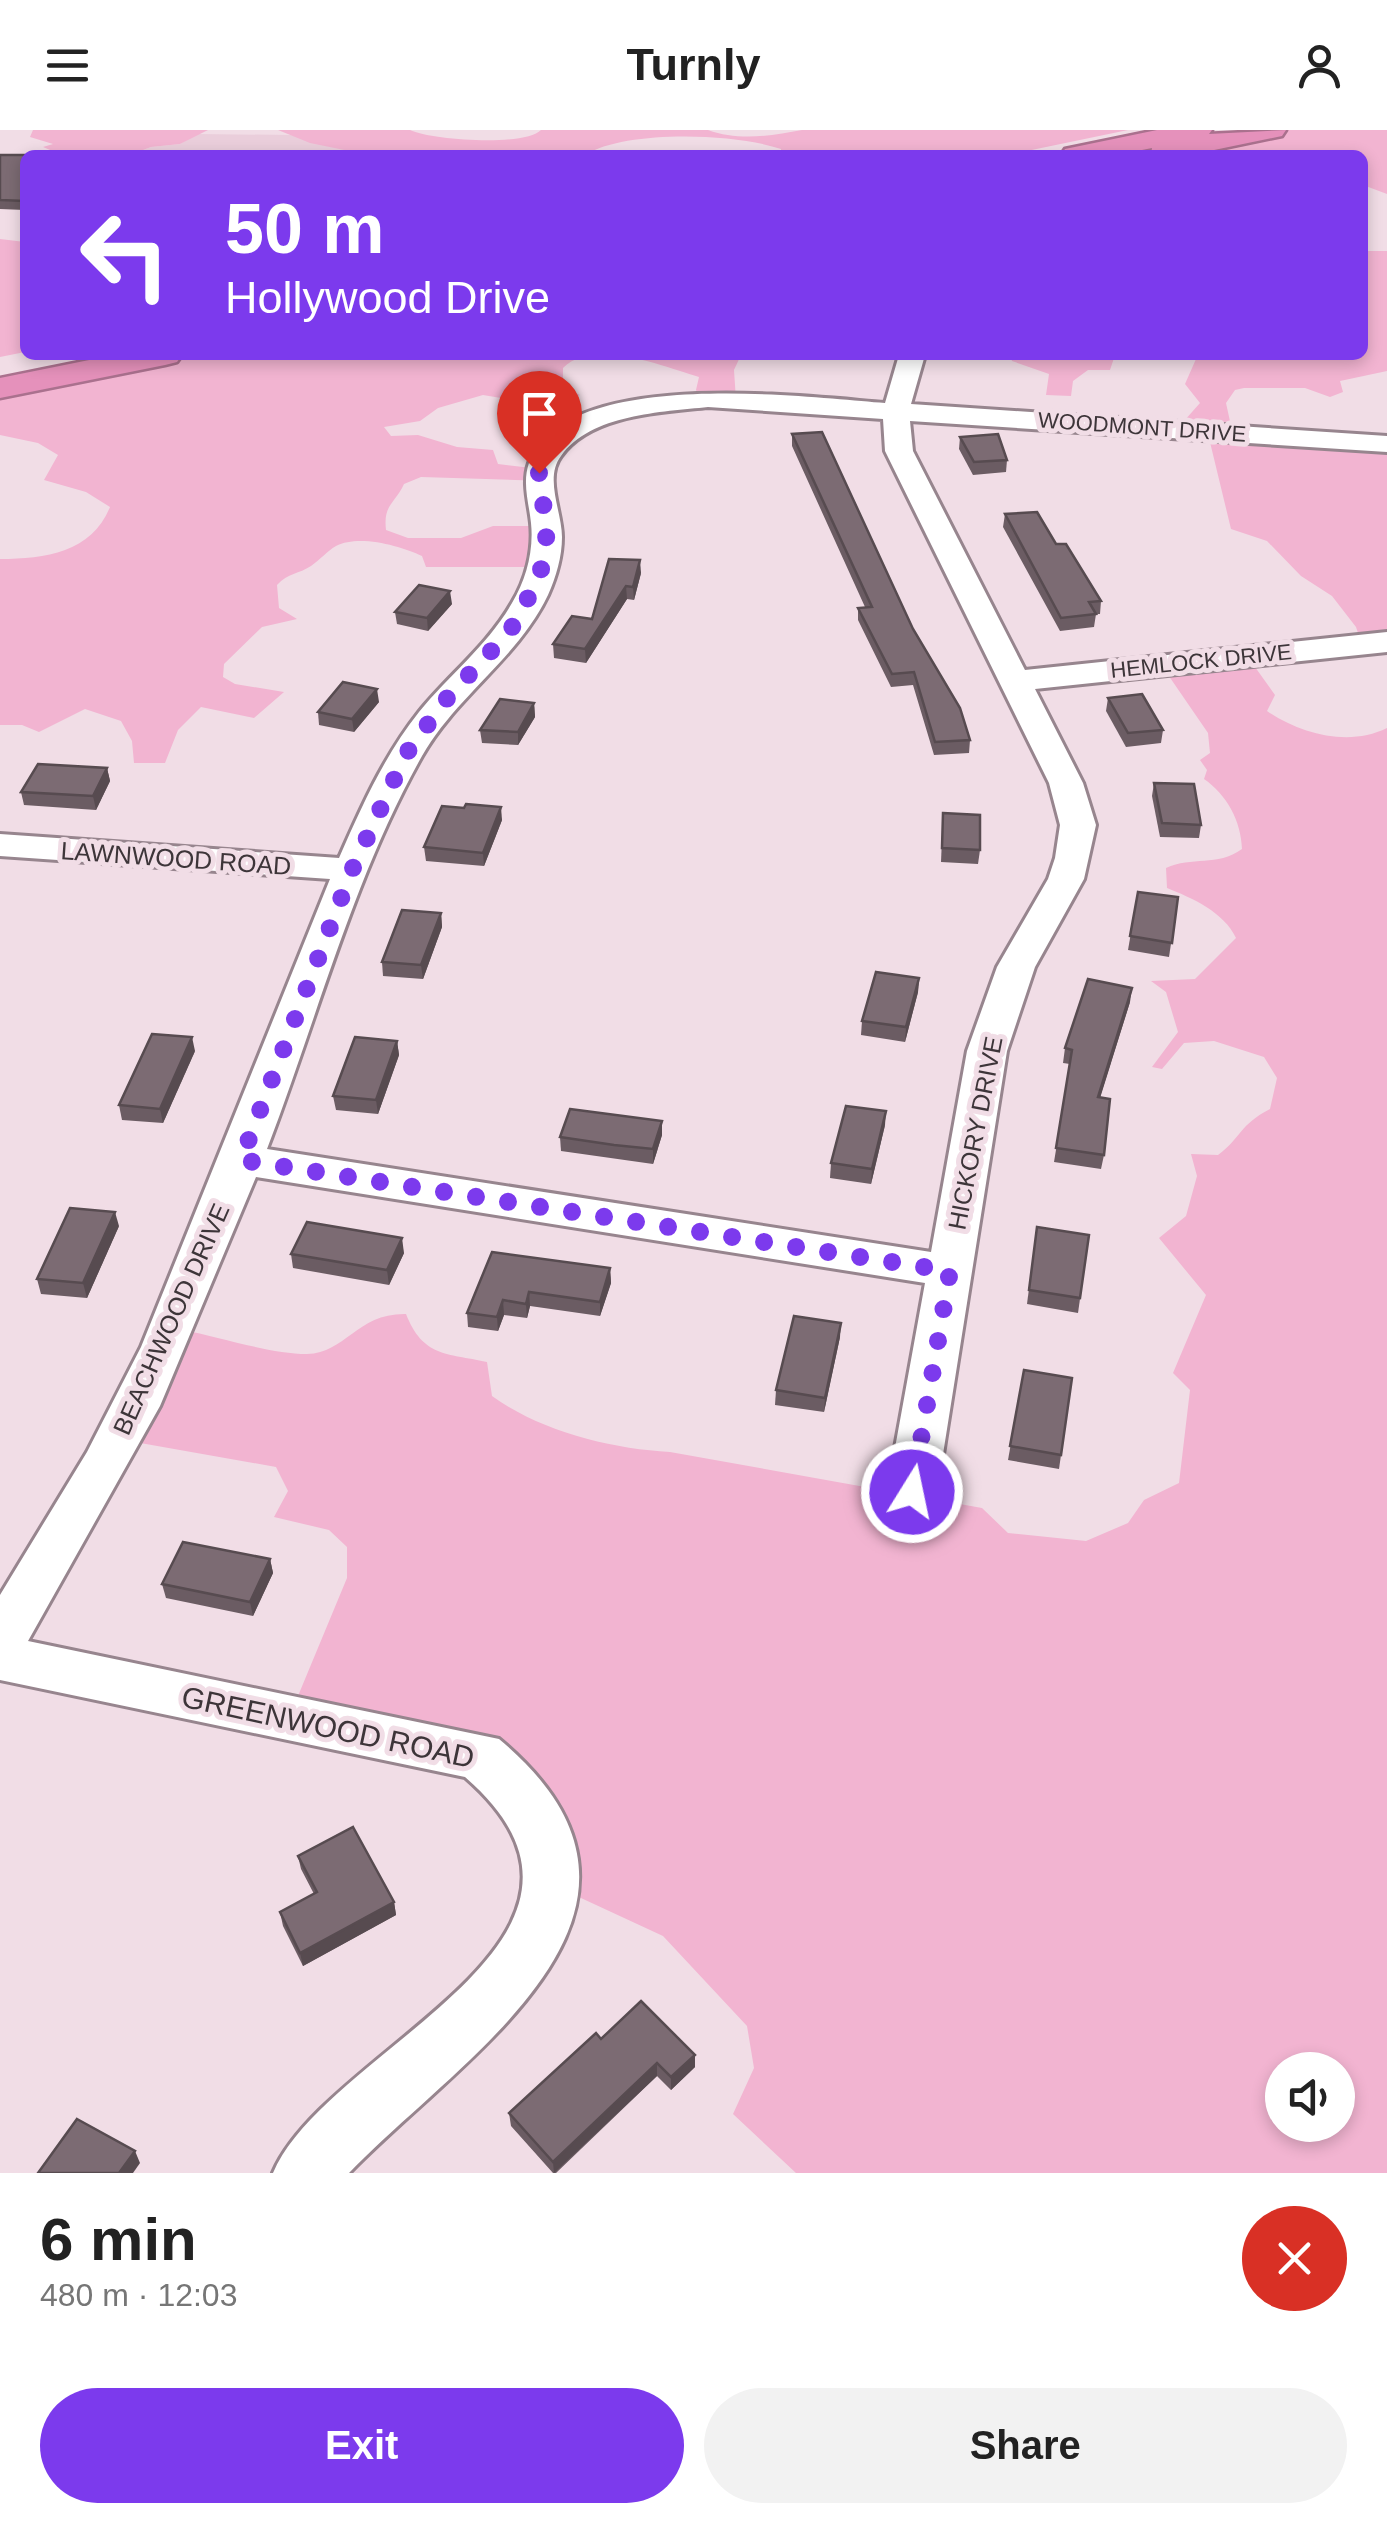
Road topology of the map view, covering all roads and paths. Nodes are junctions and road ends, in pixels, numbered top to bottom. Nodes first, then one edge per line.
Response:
1 (1198, 130) edge
2 (1272, 130) edge
3 (1099, 150) edge
4 (1174, 150) edge
5 (59, 360) edge
6 (140, 360) edge
7 (911, 360) edge
8 (0, 372) edge
9 (0, 388) edge
10 (896, 410) junction
11 (1387, 444) edge
12 (1387, 642) edge
13 (1015, 681) junction
14 (0, 845) edge
15 (352, 870) junction
16 (241, 1160) junction
17 (950, 1271) junction
18 (912, 1492) dead end
19 (0, 1641) edge
20 (0, 1658) edge
21 (305, 2173) edge

1 - 3 highway
2 - 4 highway
5 - 8 highway
6 - 9 highway
7 - 10 street
10 - 11 street, WOODMONT DRIVE
10 - 13 street, HICKORY DRIVE
10 - 15 street, BEACHWOOD DRIVE
12 - 13 street, HEMLOCK DRIVE
13 - 17 street, HICKORY DRIVE
14 - 15 street, LAWNWOOD ROAD
15 - 16 street, BEACHWOOD DRIVE
16 - 17 street
16 - 19 street, BEACHWOOD DRIVE
17 - 18 street, HICKORY DRIVE
20 - 21 street, GREENWOOD ROAD

